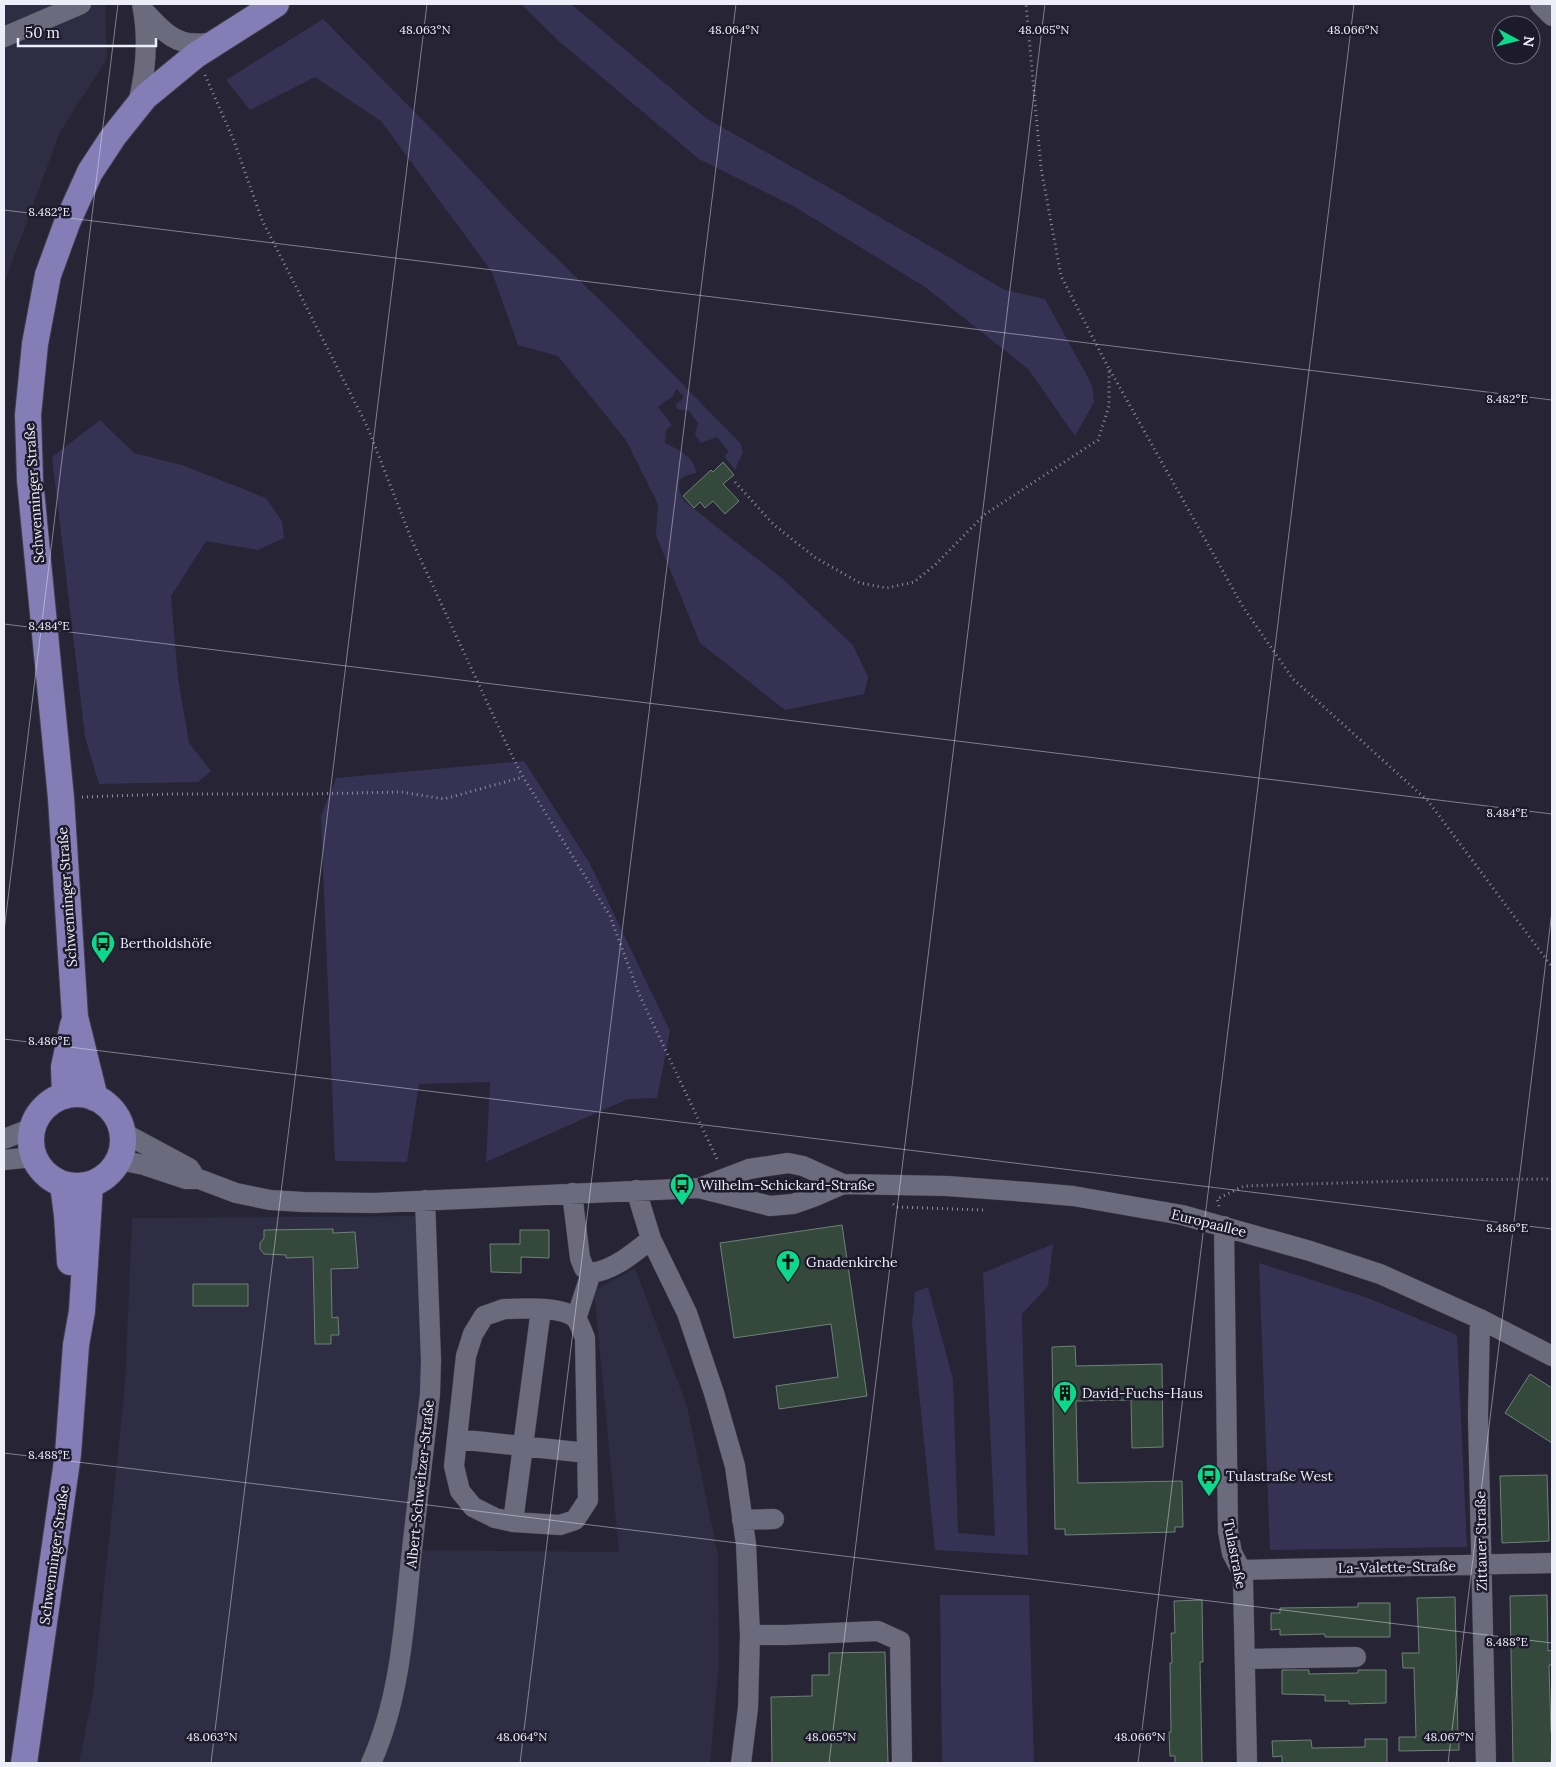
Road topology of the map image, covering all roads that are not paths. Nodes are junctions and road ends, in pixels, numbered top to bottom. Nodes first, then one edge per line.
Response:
1 (81, 4) edge
2 (276, 4) edge
3 (1540, 4) edge
4 (143, 7) edge
5 (1552, 16) edge
6 (4, 37) edge
7 (204, 49) junction
8 (137, 107) junction
9 (75, 1017) junction
10 (64, 1096) junction
11 (95, 1098) junction
12 (32, 1128) junction
13 (122, 1132) junction
14 (4, 1139) edge
15 (34, 1157) junction
16 (4, 1160) edge
17 (119, 1160) junction
18 (203, 1180) junction
19 (843, 1184) junction
20 (63, 1185) junction
21 (90, 1185) junction
22 (699, 1188) junction
23 (636, 1190) junction
24 (572, 1193) junction
25 (425, 1200) junction
26 (1224, 1226) junction
27 (651, 1239) junction
28 (591, 1273) junction
29 (541, 1309) junction
30 (1480, 1318) junction
31 (576, 1319) junction
32 (76, 1345) junction
33 (1552, 1356) edge
34 (457, 1439) junction
35 (523, 1446) junction
36 (587, 1453) junction
37 (774, 1519) dead end
38 (742, 1520) junction
39 (513, 1522) junction
40 (1552, 1563) edge
41 (1482, 1565) junction
42 (1241, 1570) junction
43 (750, 1634) junction
44 (1356, 1657) dead end
45 (1246, 1659) junction
46 (24, 1763) edge
47 (371, 1763) edge
48 (741, 1763) edge
49 (902, 1763) edge
50 (1247, 1763) edge
51 (1486, 1763) edge

1 - 6 street
2 - 7 main road, Schwenninger Straße
3 - 5 street
4 - 7 street
4 - 8 street
7 - 8 main road, Schwenninger Straße
8 - 9 main road, Schwenninger Straße
9 - 10 main road, Schwenninger Straße
9 - 11 main road, Schwenninger Straße
10 - 11 main road
10 - 12 main road
11 - 13 main road
12 - 14 street
12 - 15 main road
13 - 17 main road
13 - 18 street
15 - 16 street
15 - 20 main road
17 - 18 street
17 - 21 main road
18 - 25 street
19 - 22 street, Europaallee
19 - 22 street, Europaallee
19 - 26 street, Europaallee
20 - 21 main road
20 - 32 main road, Schwenninger Straße
21 - 32 main road, Schwenninger Straße
22 - 23 street, Europaallee
23 - 24 street
23 - 27 street
24 - 25 street
24 - 28 street
25 - 47 street, Albert-Schweitzer-Straße
26 - 30 street, Europaallee
26 - 42 street, Tulastraße
27 - 28 street
27 - 38 street
28 - 31 street
29 - 31 street
29 - 34 street
29 - 35 street
30 - 33 street, Europaallee
30 - 41 street, Zittauer Straße
31 - 36 street
32 - 46 main road, Schwenninger Straße
34 - 35 street
34 - 39 street
35 - 36 street
35 - 39 street
36 - 39 street
37 - 38 street
38 - 43 street
40 - 41 street, La-Valette-Straße
41 - 42 street, La-Valette-Straße
41 - 51 street, Zittauer Straße
42 - 45 street, Tulastraße
43 - 48 street
43 - 49 street
44 - 45 street
45 - 50 street, Tulastraße

